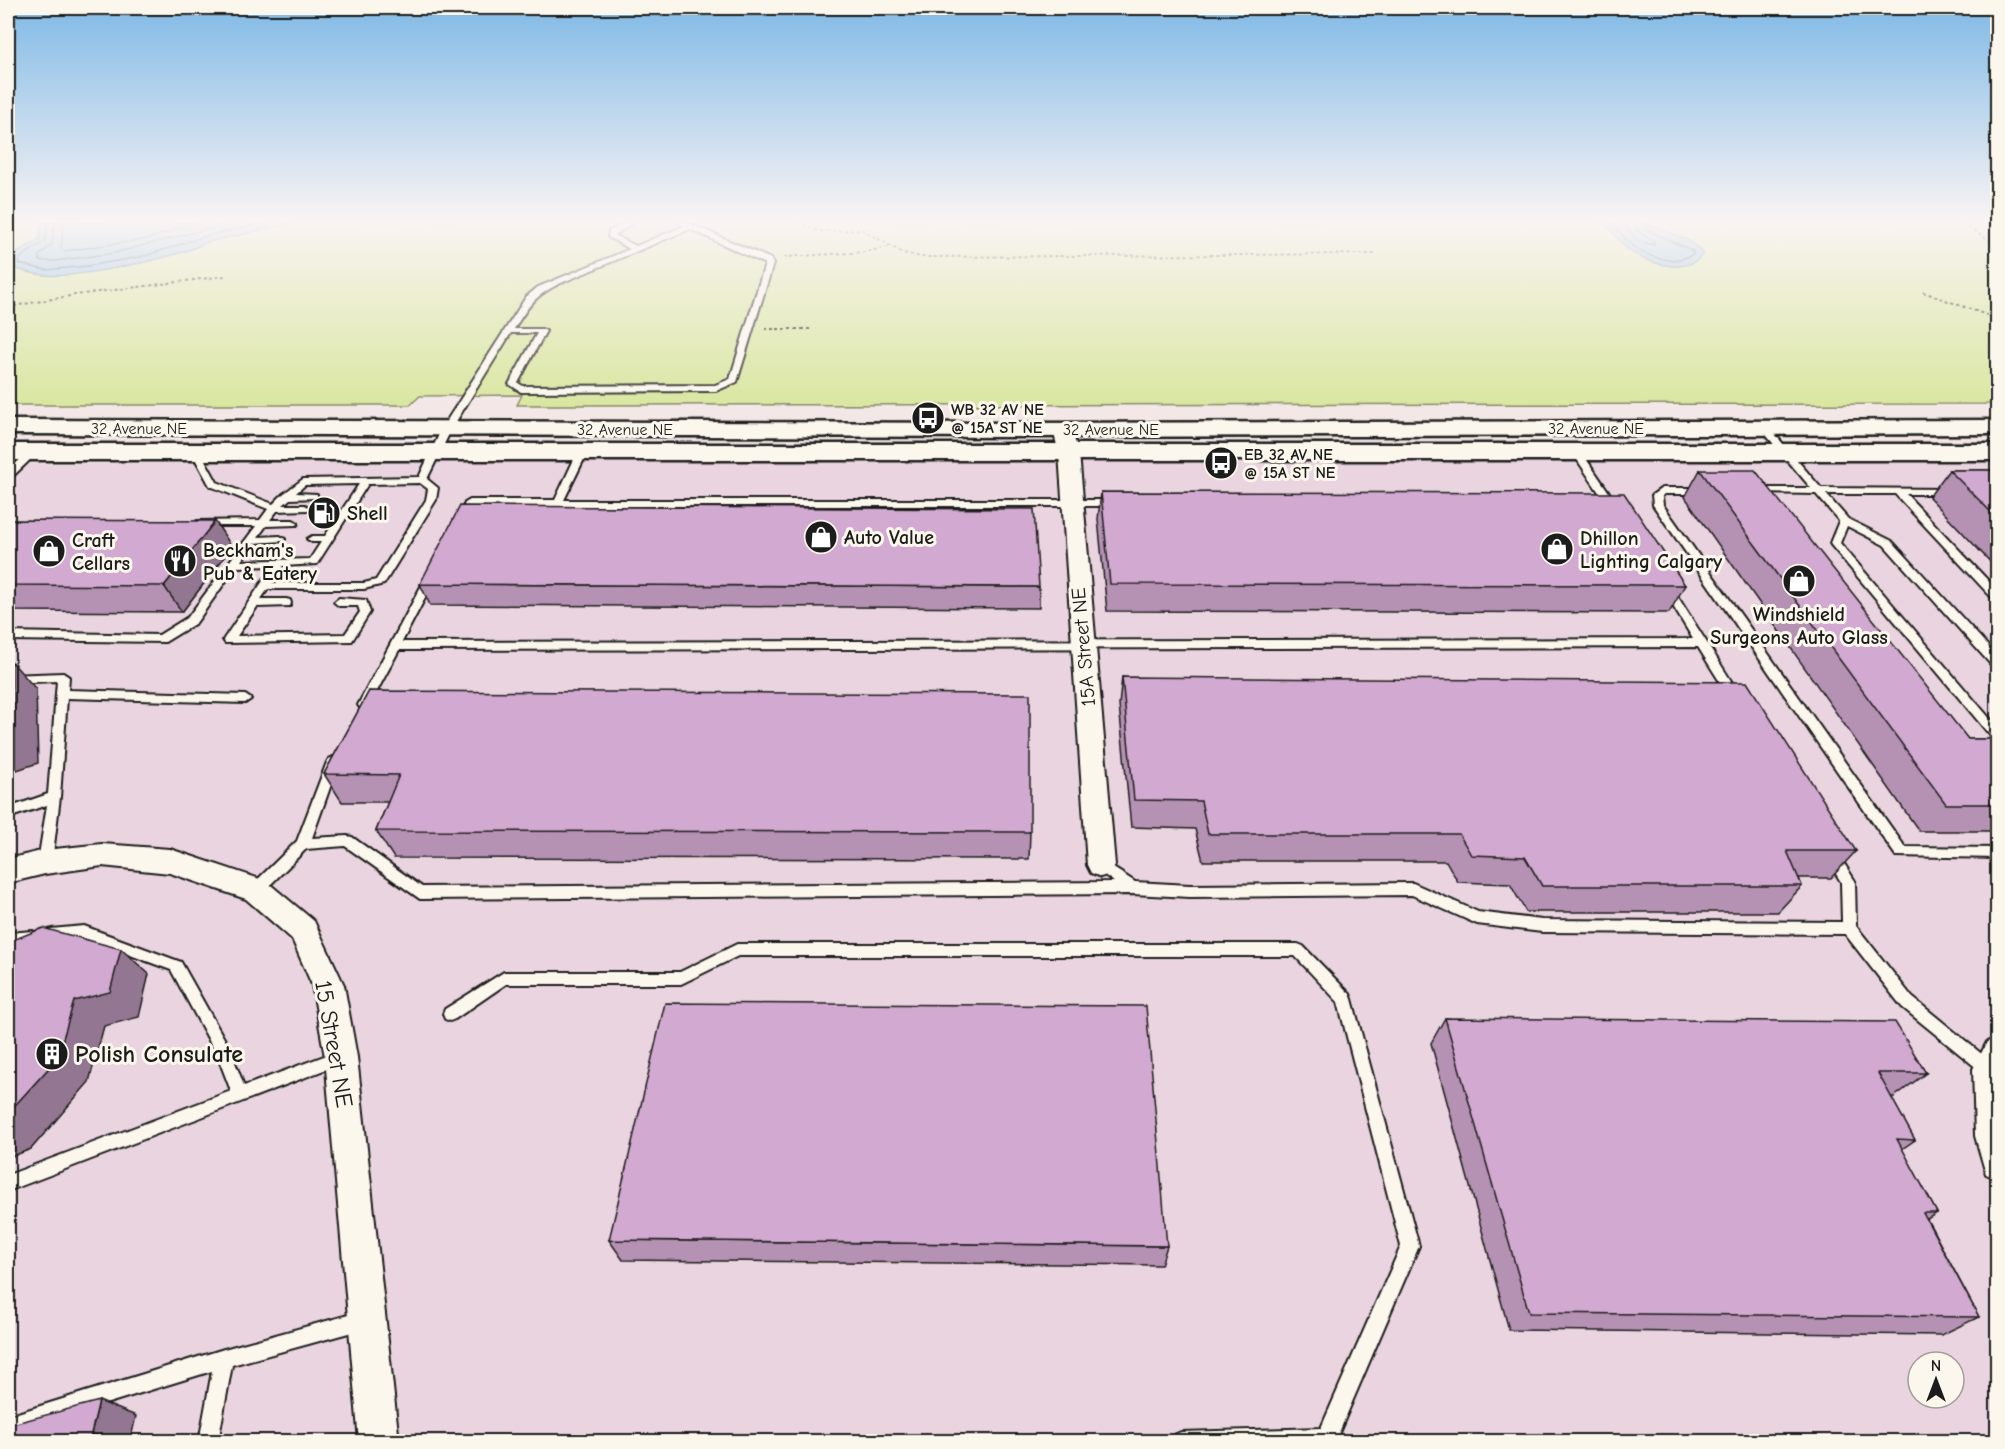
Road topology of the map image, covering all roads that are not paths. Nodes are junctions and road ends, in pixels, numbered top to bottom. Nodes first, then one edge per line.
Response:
1 (540, 290) edge
2 (761, 290) edge
3 (509, 331) junction
4 (8, 427) edge
5 (1764, 427) junction
6 (447, 428) junction
7 (1998, 428) edge
8 (1066, 441) junction
9 (20, 452) edge
10 (1577, 452) junction
11 (1786, 452) junction
12 (1998, 452) edge
13 (197, 453) junction
14 (435, 453) junction
15 (582, 453) junction
16 (8, 476) edge
17 (366, 480) junction
18 (422, 480) junction
19 (1818, 490) junction
20 (1898, 490) junction
21 (1955, 490) edge
22 (1719, 491) edge
23 (341, 495) dead end
24 (357, 495) junction
25 (286, 496) junction
26 (314, 496) dead end
27 (1749, 500) edge
28 (558, 503) junction
29 (1071, 503) junction
30 (1130, 503) edge
31 (349, 507) junction
32 (1611, 507) edge
33 (274, 508) junction
34 (305, 508) dead end
35 (333, 508) dead end
36 (1844, 521) junction
37 (190, 523) edge
38 (262, 523) junction
39 (293, 523) dead end
40 (323, 523) dead end
41 (339, 523) junction
42 (454, 534) edge
43 (280, 539) dead end
44 (312, 539) dead end
45 (328, 539) junction
46 (250, 540) junction
47 (280, 563) junction
48 (234, 564) junction
49 (438, 565) edge
50 (1657, 573) edge
51 (266, 586) junction
52 (1998, 598) edge
53 (339, 602) dead end
54 (254, 603) junction
55 (286, 603) dead end
56 (8, 636) edge
57 (1083, 643) junction
58 (1702, 643) junction
59 (395, 646) junction
60 (1998, 665) edge
61 (8, 679) edge
62 (62, 694) junction
63 (245, 699) dead end
64 (1738, 702) edge
65 (358, 715) edge
66 (1994, 738) edge
67 (337, 755) edge
68 (54, 797) junction
69 (8, 813) edge
70 (1823, 841) edge
71 (303, 844) junction
72 (1998, 853) edge
73 (45, 862) junction
74 (1101, 865) joint
75 (8, 871) edge
76 (1132, 888) junction
77 (256, 890) junction
78 (1849, 928) junction
79 (8, 939) edge
80 (450, 1014) dead end
81 (341, 1057) junction
82 (1993, 1061) edge
83 (240, 1095) junction
84 (1998, 1162) edge
85 (8, 1183) edge
86 (367, 1319) junction
87 (224, 1358) junction
88 (8, 1425) edge
89 (208, 1442) edge
90 (379, 1442) edge
91 (1181, 1442) edge

1 - 3 lane
2 - 3 lane
3 - 6 lane
4 - 6 main road, 32 Avenue NE
5 - 7 main road, 32 Avenue NE
5 - 8 main road, 32 Avenue NE
5 - 11 lane
6 - 8 main road, 32 Avenue NE
6 - 14 lane
8 - 10 main road, 32 Avenue NE
8 - 15 main road, 32 Avenue NE
8 - 29 street, 15A Street NE
9 - 13 main road, 32 Avenue NE
9 - 16 lane
10 - 11 main road, 32 Avenue NE
10 - 32 lane
11 - 12 main road, 32 Avenue NE
11 - 19 lane
13 - 14 main road, 32 Avenue NE
13 - 33 lane
14 - 15 main road, 32 Avenue NE
14 - 18 lane
15 - 28 lane
17 - 18 lane
17 - 24 lane
17 - 25 lane
18 - 51 lane
19 - 20 lane
19 - 27 lane
19 - 36 lane
20 - 21 lane
20 - 52 lane
22 - 72 lane
23 - 24 lane
24 - 31 lane
25 - 26 lane
25 - 33 lane
28 - 29 lane
28 - 42 lane
29 - 30 lane
29 - 57 street, 15A Street NE
31 - 35 lane
31 - 41 lane
33 - 34 lane
33 - 38 lane
36 - 60 lane
36 - 66 lane
37 - 38 lane
38 - 39 lane
38 - 46 lane
40 - 41 lane
41 - 45 lane
43 - 46 lane
44 - 45 lane
45 - 47 lane
46 - 48 lane
47 - 48 lane
47 - 51 lane
48 - 56 lane
49 - 59 lane
50 - 58 lane
51 - 54 lane
53 - 54 lane
54 - 55 lane
57 - 58 lane
57 - 59 lane
57 - 74 street, 15A Street NE
58 - 64 lane
59 - 65 lane
61 - 62 lane
62 - 63 lane
62 - 68 lane
67 - 71 lane
68 - 69 lane
68 - 73 lane
70 - 78 lane
71 - 76 lane
71 - 77 lane
73 - 75 street, 15 Street NE
73 - 77 street, 15 Street NE
74 - 76 lane
76 - 78 lane
77 - 81 street, 15 Street NE
78 - 82 lane
79 - 83 lane
80 - 91 lane
81 - 83 lane
81 - 86 street, 15 Street NE
82 - 84 street
83 - 85 lane
86 - 87 lane
86 - 90 street, 15 Street NE
87 - 88 lane
87 - 89 lane

